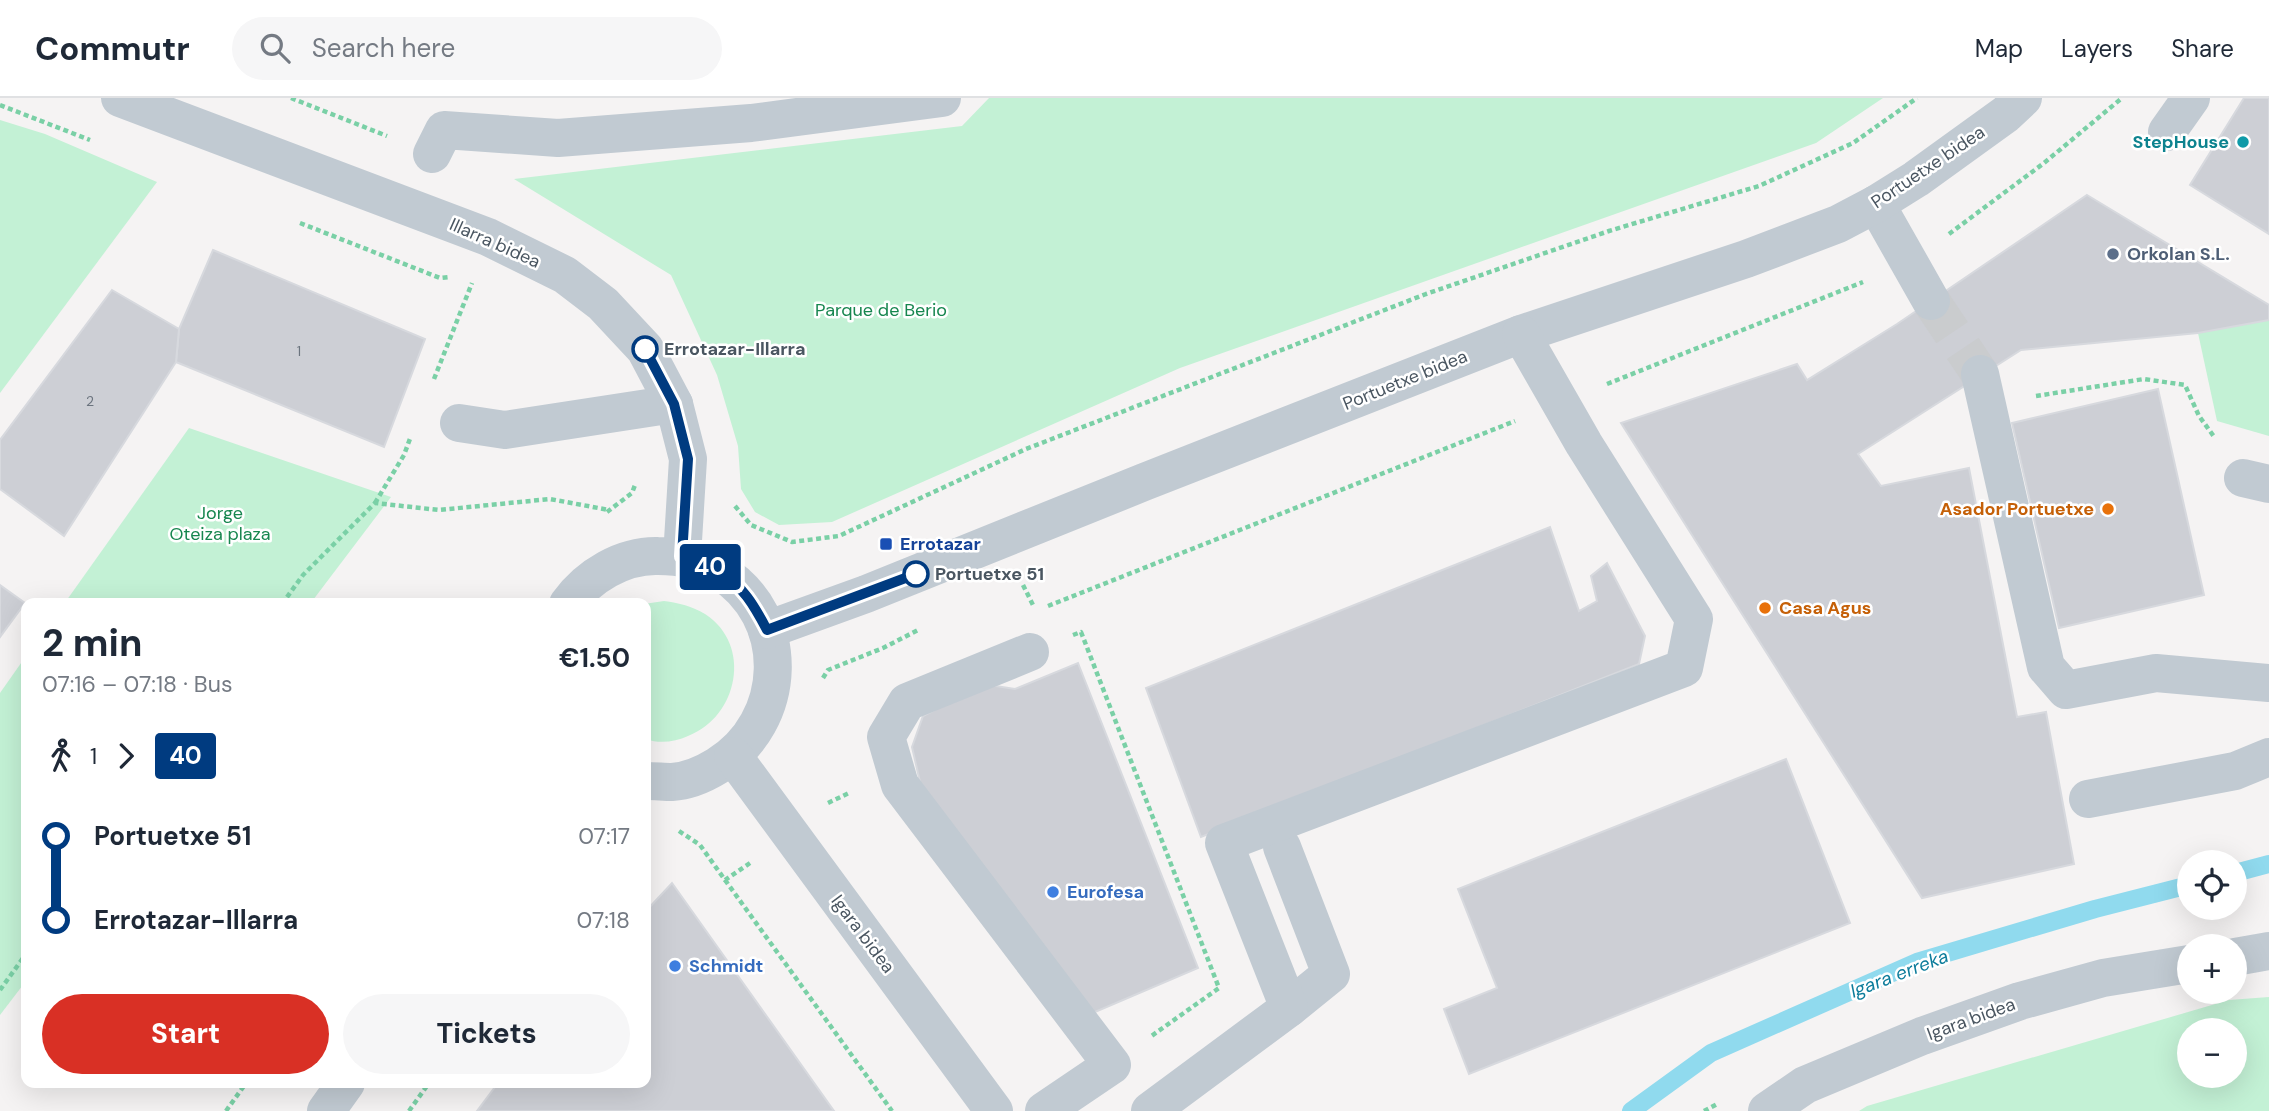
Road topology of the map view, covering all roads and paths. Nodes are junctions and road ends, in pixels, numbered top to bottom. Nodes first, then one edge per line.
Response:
1 (120, 98) edge
2 (942, 98) edge
3 (1917, 98) edge
4 (2023, 98) edge
5 (2190, 98) edge
6 (2167, 132) dead end
7 (432, 154) dead end
8 (1876, 204) junction
9 (1931, 301) tunnel mouth
10 (1521, 334) junction
11 (1984, 389) joint
12 (674, 404) junction
13 (458, 423) dead end
14 (2256, 481) edge
15 (726, 496) dead end
16 (610, 510) dead end
17 (682, 556) junction
18 (286, 598) edge
19 (572, 598) edge
20 (767, 630) junction
21 (1030, 652) joint
22 (2269, 683) edge
23 (733, 756) junction
24 (2269, 757) edge
25 (651, 781) edge
26 (2088, 799) dead end
27 (1282, 847) dead end
28 (725, 880) dead end
29 (2269, 951) edge
30 (2247, 955) edge
31 (21, 961) edge
32 (2177, 966) edge
33 (0, 990) edge
34 (1289, 1008) junction
35 (1112, 1065) junction
36 (242, 1088) edge
37 (342, 1088) edge
38 (425, 1088) edge
39 (226, 1111) edge
40 (326, 1111) edge
41 (409, 1111) edge
42 (892, 1111) edge
43 (994, 1111) edge
44 (1044, 1111) edge
45 (1150, 1111) edge
46 (1767, 1111) edge

1 - 12 street, Illarra bidea
2 - 7 street
3 - 15 path
4 - 8 street, Portuetxe bidea
5 - 6 street
8 - 9 street
8 - 10 street, Portuetxe bidea
10 - 20 street, Portuetxe bidea
10 - 34 street
11 - 14 path
11 - 22 street
12 - 13 street
12 - 17 street, Illarra bidea
16 - 18 path
17 - 19 street
17 - 20 street
20 - 23 street
21 - 35 path
21 - 35 street
23 - 25 street
23 - 43 street, Igara bidea
24 - 26 street
27 - 34 street
28 - 42 path
29 - 30 street
31 - 33 path
32 - 46 street, Igara bidea
34 - 45 street
35 - 44 street
36 - 39 path
37 - 40 street
38 - 41 path

